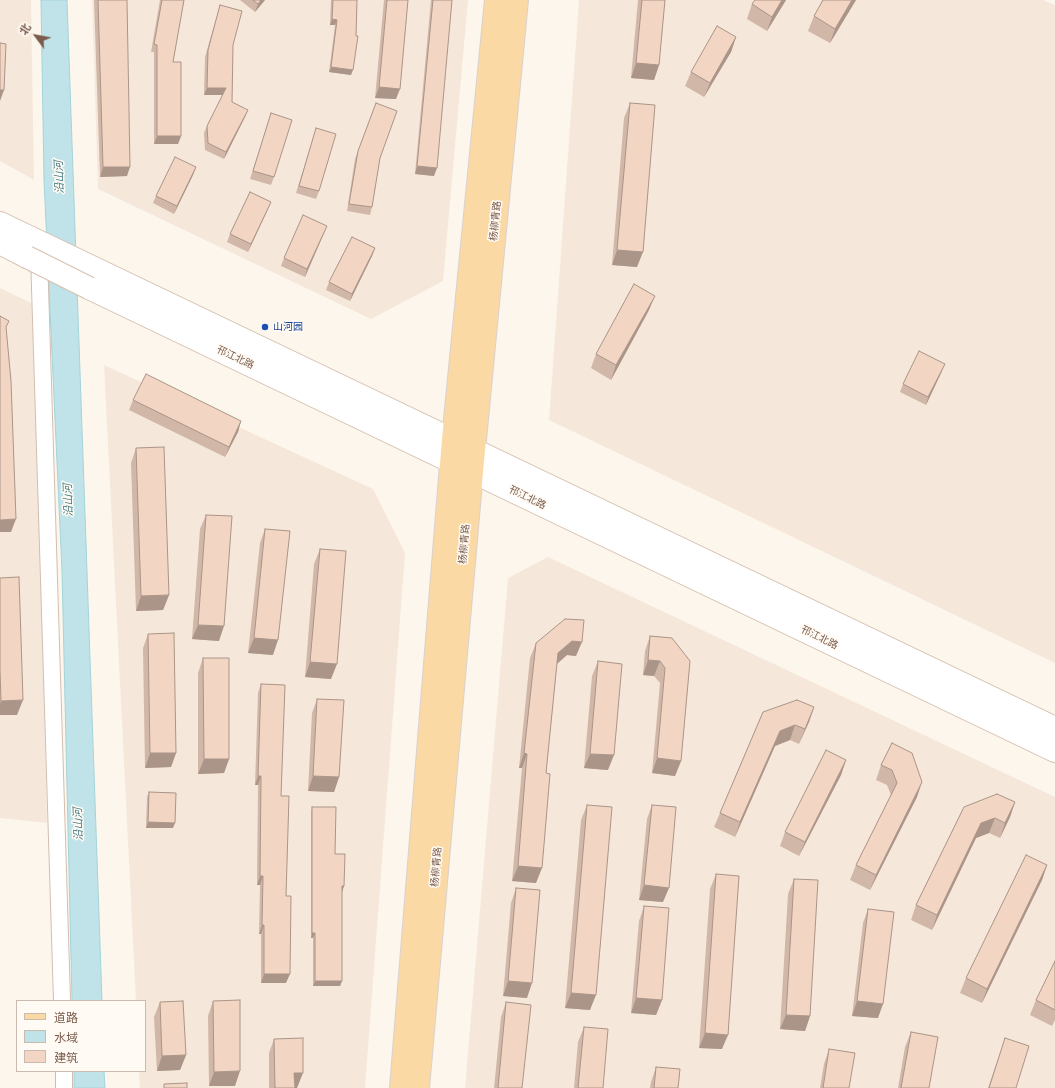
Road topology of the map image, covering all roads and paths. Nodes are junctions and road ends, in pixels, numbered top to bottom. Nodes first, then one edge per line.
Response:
1 (496, 0) edge
2 (517, 0) edge
3 (0, 223) edge
4 (0, 243) edge
5 (31, 246) junction
6 (453, 450) junction
7 (473, 460) junction
8 (1055, 728) edge
9 (1055, 751) edge
10 (62, 1000) edge
11 (64, 1072) edge
12 (64, 1088) edge
13 (401, 1088) edge
14 (418, 1088) edge

1 - 6 main road, 杨柳青路
2 - 7 main road, 杨柳青路
3 - 5 main road, 邗江北路
4 - 5 main road, 邗江北路
5 - 6 main road, 邗江北路
5 - 6 main road, 邗江北路, bridge
5 - 10 street
6 - 7 main road, 邗江北路
6 - 13 main road, 杨柳青路
7 - 8 main road, 邗江北路
7 - 9 main road, 邗江北路
7 - 14 main road, 杨柳青路
11 - 12 street

